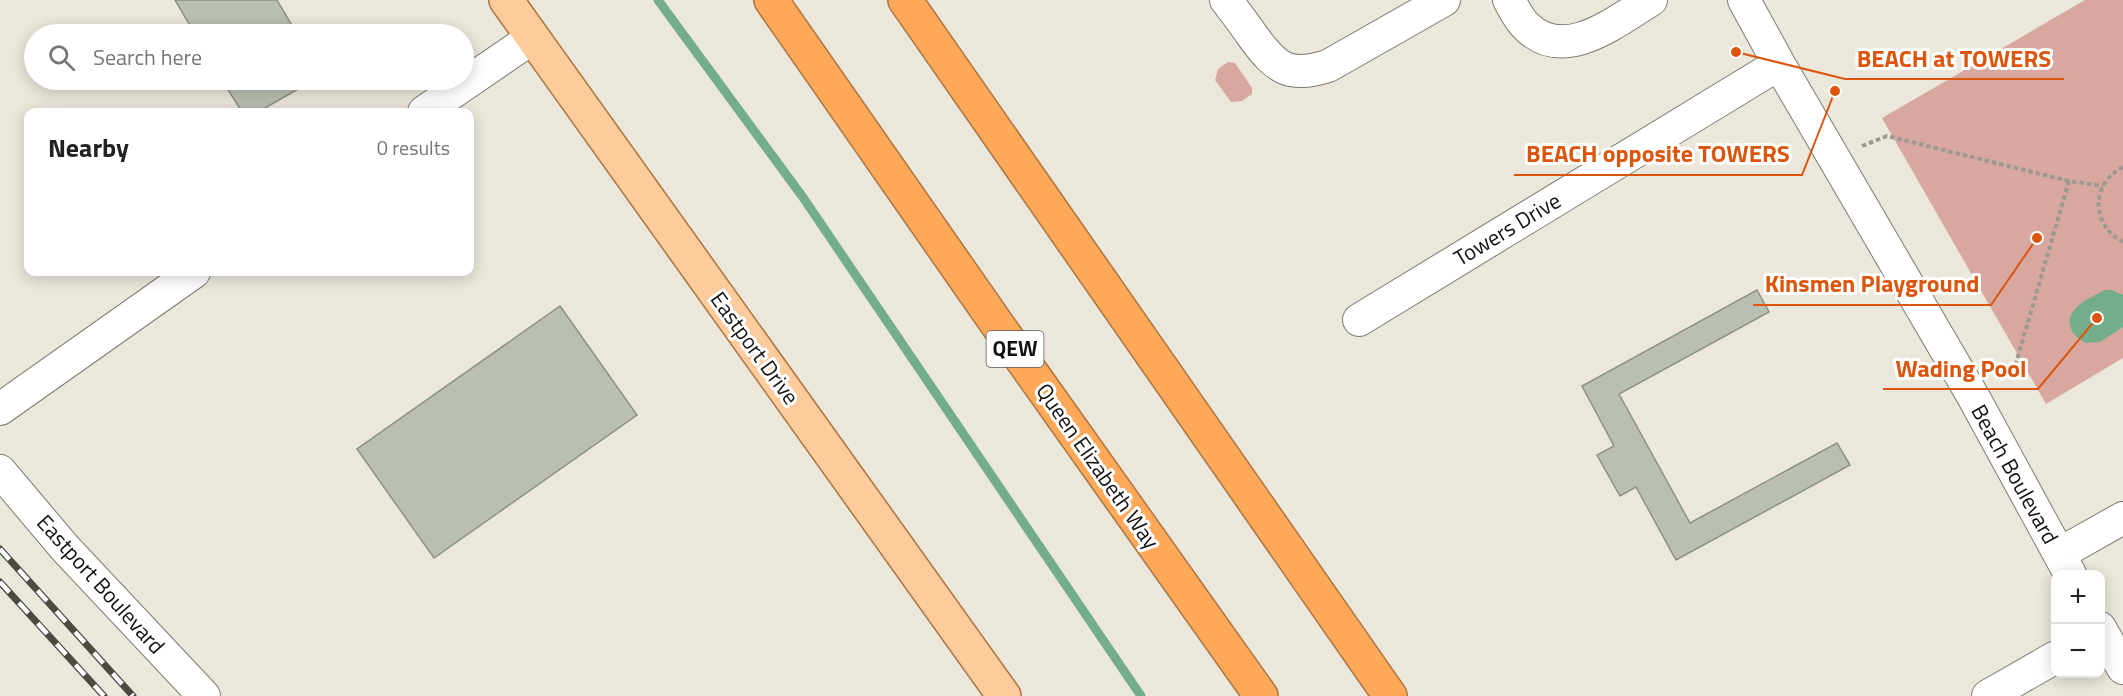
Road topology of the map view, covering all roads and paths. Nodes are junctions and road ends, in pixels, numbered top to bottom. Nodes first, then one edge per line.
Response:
1 (506, 0) edge
2 (771, 0) edge
3 (904, 0) edge
4 (1226, 0) edge
5 (1444, 0) edge
6 (1509, 0) edge
7 (1652, 0) edge
8 (1744, 0) edge
9 (532, 38) junction
10 (1779, 64) junction
11 (474, 78) edge
12 (456, 90) edge
13 (430, 108) edge
14 (1833, 157) junction
15 (2123, 167) edge
16 (2068, 181) junction
17 (2103, 186) junction
18 (2123, 242) edge
19 (188, 276) edge
20 (1359, 320) dead end
21 (1974, 398) junction
22 (0, 409) edge
23 (0, 471) edge
24 (2123, 518) edge
25 (2064, 564) edge
26 (2105, 637) edge
27 (2051, 659) edge
28 (2123, 668) edge
29 (204, 696) edge
30 (1004, 696) edge
31 (1261, 696) edge
32 (1390, 696) edge
33 (1988, 696) edge

1 - 9 main road, Eastport Drive
2 - 31 highway, Queen Elizabeth Way / QEW
3 - 32 highway
4 - 5 street
6 - 7 street
8 - 10 street, Beach Boulevard
9 - 11 street
9 - 30 main road, Eastport Drive
10 - 14 street, Beach Boulevard
10 - 20 street, Towers Drive
12 - 13 street
14 - 16 path
14 - 21 street, Beach Boulevard
15 - 17 path
16 - 17 path
16 - 21 path
17 - 18 path
19 - 22 street
21 - 25 street, Beach Boulevard
23 - 29 street, Eastport Boulevard
24 - 25 street
26 - 28 street
27 - 33 street

